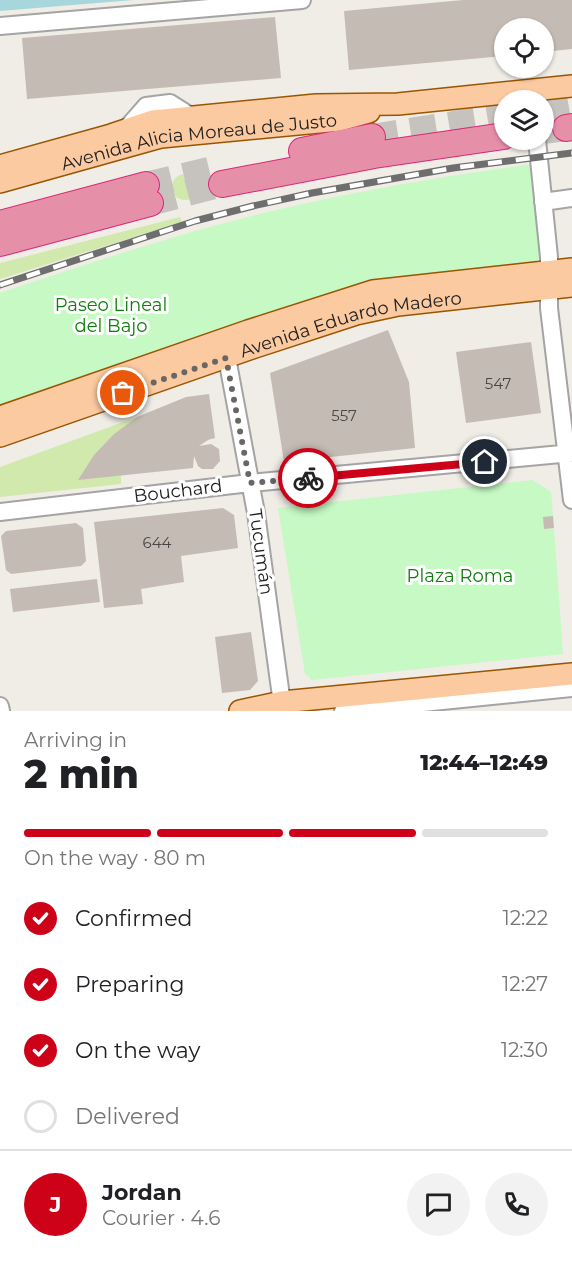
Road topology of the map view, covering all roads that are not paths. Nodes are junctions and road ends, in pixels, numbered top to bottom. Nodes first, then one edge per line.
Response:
1 (302, 0) edge
2 (0, 26) edge
3 (572, 86) edge
4 (554, 90) edge
5 (494, 98) edge
6 (398, 104) junction
7 (372, 137) tunnel mouth
8 (494, 137) edge
9 (538, 150) edge
10 (0, 166) edge
11 (0, 182) edge
12 (572, 198) edge
13 (543, 202) junction
14 (0, 224) edge
15 (0, 243) edge
16 (572, 269) edge
17 (549, 280) junction
18 (572, 286) edge
19 (226, 358) junction
20 (0, 417) edge
21 (0, 436) edge
22 (569, 454) edge
23 (250, 483) junction
24 (572, 500) edge
25 (0, 512) edge
26 (572, 674) edge
27 (572, 688) edge
28 (572, 699) edge
29 (0, 706) edge
30 (283, 707) edge
31 (1, 711) edge
32 (240, 711) edge
33 (343, 711) edge
34 (445, 711) edge

1 - 2 street
3 - 4 main road, Avenida Alicia Moreau de Justo
5 - 6 main road, Avenida Alicia Moreau de Justo
6 - 10 main road, Avenida Alicia Moreau de Justo
6 - 11 main road, Avenida Alicia Moreau de Justo
7 - 8 highway
9 - 13 street
12 - 13 street
13 - 17 street
14 - 15 highway
16 - 17 main road, Avenida Eduardo Madero
17 - 18 main road, Avenida Eduardo Madero
17 - 19 main road, Avenida Eduardo Madero
17 - 20 main road, Avenida Eduardo Madero
17 - 22 street
19 - 21 main road, Avenida Eduardo Madero
19 - 23 street, Tucumán
22 - 23 street, Bouchard
22 - 24 street
23 - 25 street, Bouchard
23 - 30 street, Tucumán
26 - 30 main road
27 - 33 street
28 - 34 street
29 - 31 street
30 - 32 main road

